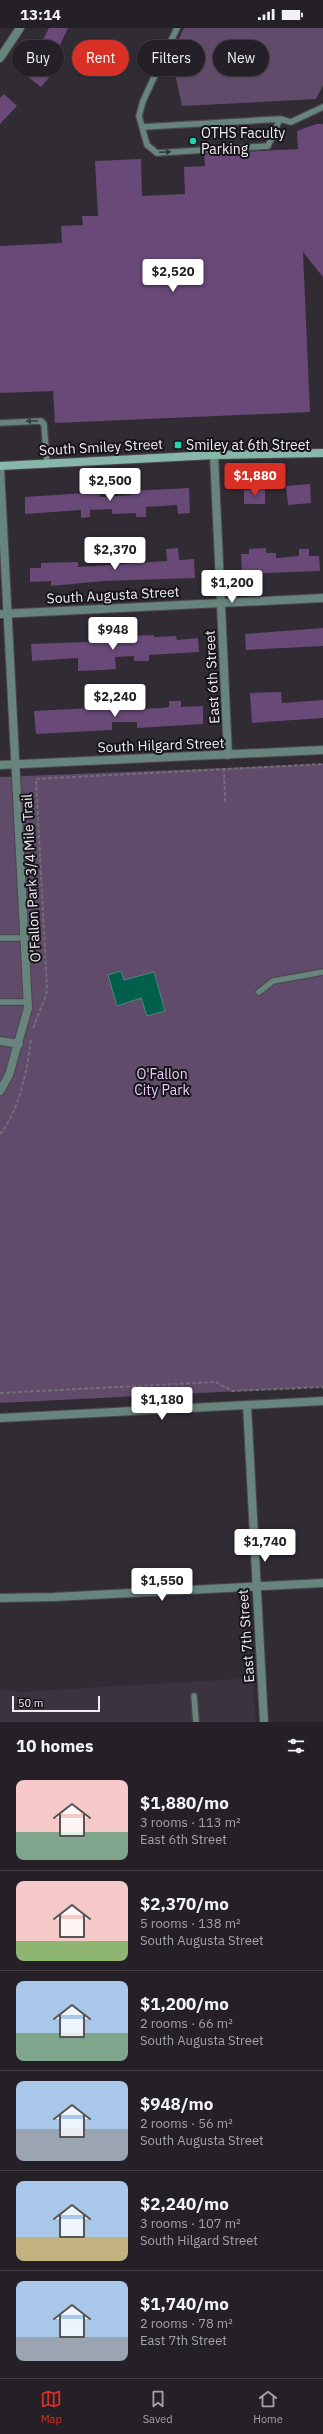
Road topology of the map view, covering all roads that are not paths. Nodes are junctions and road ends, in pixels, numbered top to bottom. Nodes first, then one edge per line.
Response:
1 (20, 28) edge
2 (177, 28) edge
3 (0, 58) edge
4 (323, 107) edge
5 (280, 120) junction
6 (142, 127) junction
7 (0, 423) edge
8 (323, 453) edge
9 (214, 455) junction
10 (47, 463) junction
11 (0, 467) edge
12 (323, 598) edge
13 (222, 602) junction
14 (4, 614) edge
15 (323, 750) edge
16 (228, 755) junction
17 (16, 764) junction
18 (0, 765) edge
19 (0, 938) edge
20 (24, 938) junction
21 (323, 972) edge
22 (259, 992) dead end
23 (0, 1002) edge
24 (28, 1002) junction
25 (0, 1041) edge
26 (19, 1044) junction
27 (0, 1091) edge
28 (323, 1401) edge
29 (248, 1405) junction
30 (0, 1418) edge
31 (323, 1583) edge
32 (256, 1588) junction
33 (0, 1598) edge
34 (194, 1696) dead end
35 (196, 1722) edge
36 (264, 1722) edge

1 - 3 street
2 - 6 lane
4 - 5 lane
5 - 6 lane
6 -> 5 lane
10 -> 7 lane
8 - 9 street, South Smiley Street
9 - 10 street, South Smiley Street
9 - 13 street, East 6th Street
10 - 11 street, South Smiley Street
11 - 14 street
12 - 13 street, South Augusta Street
13 - 14 street, South Augusta Street
13 - 16 street, East 6th Street
14 - 17 street
15 - 16 street, South Hilgard Street
16 - 17 street, South Hilgard Street
17 - 18 street, South Hilgard Street
17 - 20 street
19 - 20 lane
20 - 24 street
21 - 22 lane
23 - 24 lane
24 - 26 street
25 - 26 street
26 - 27 street
28 - 29 street
29 - 30 street
29 - 32 street, East 7th Street
31 - 32 street
32 - 33 street
32 - 36 street, East 7th Street
34 - 35 lane

